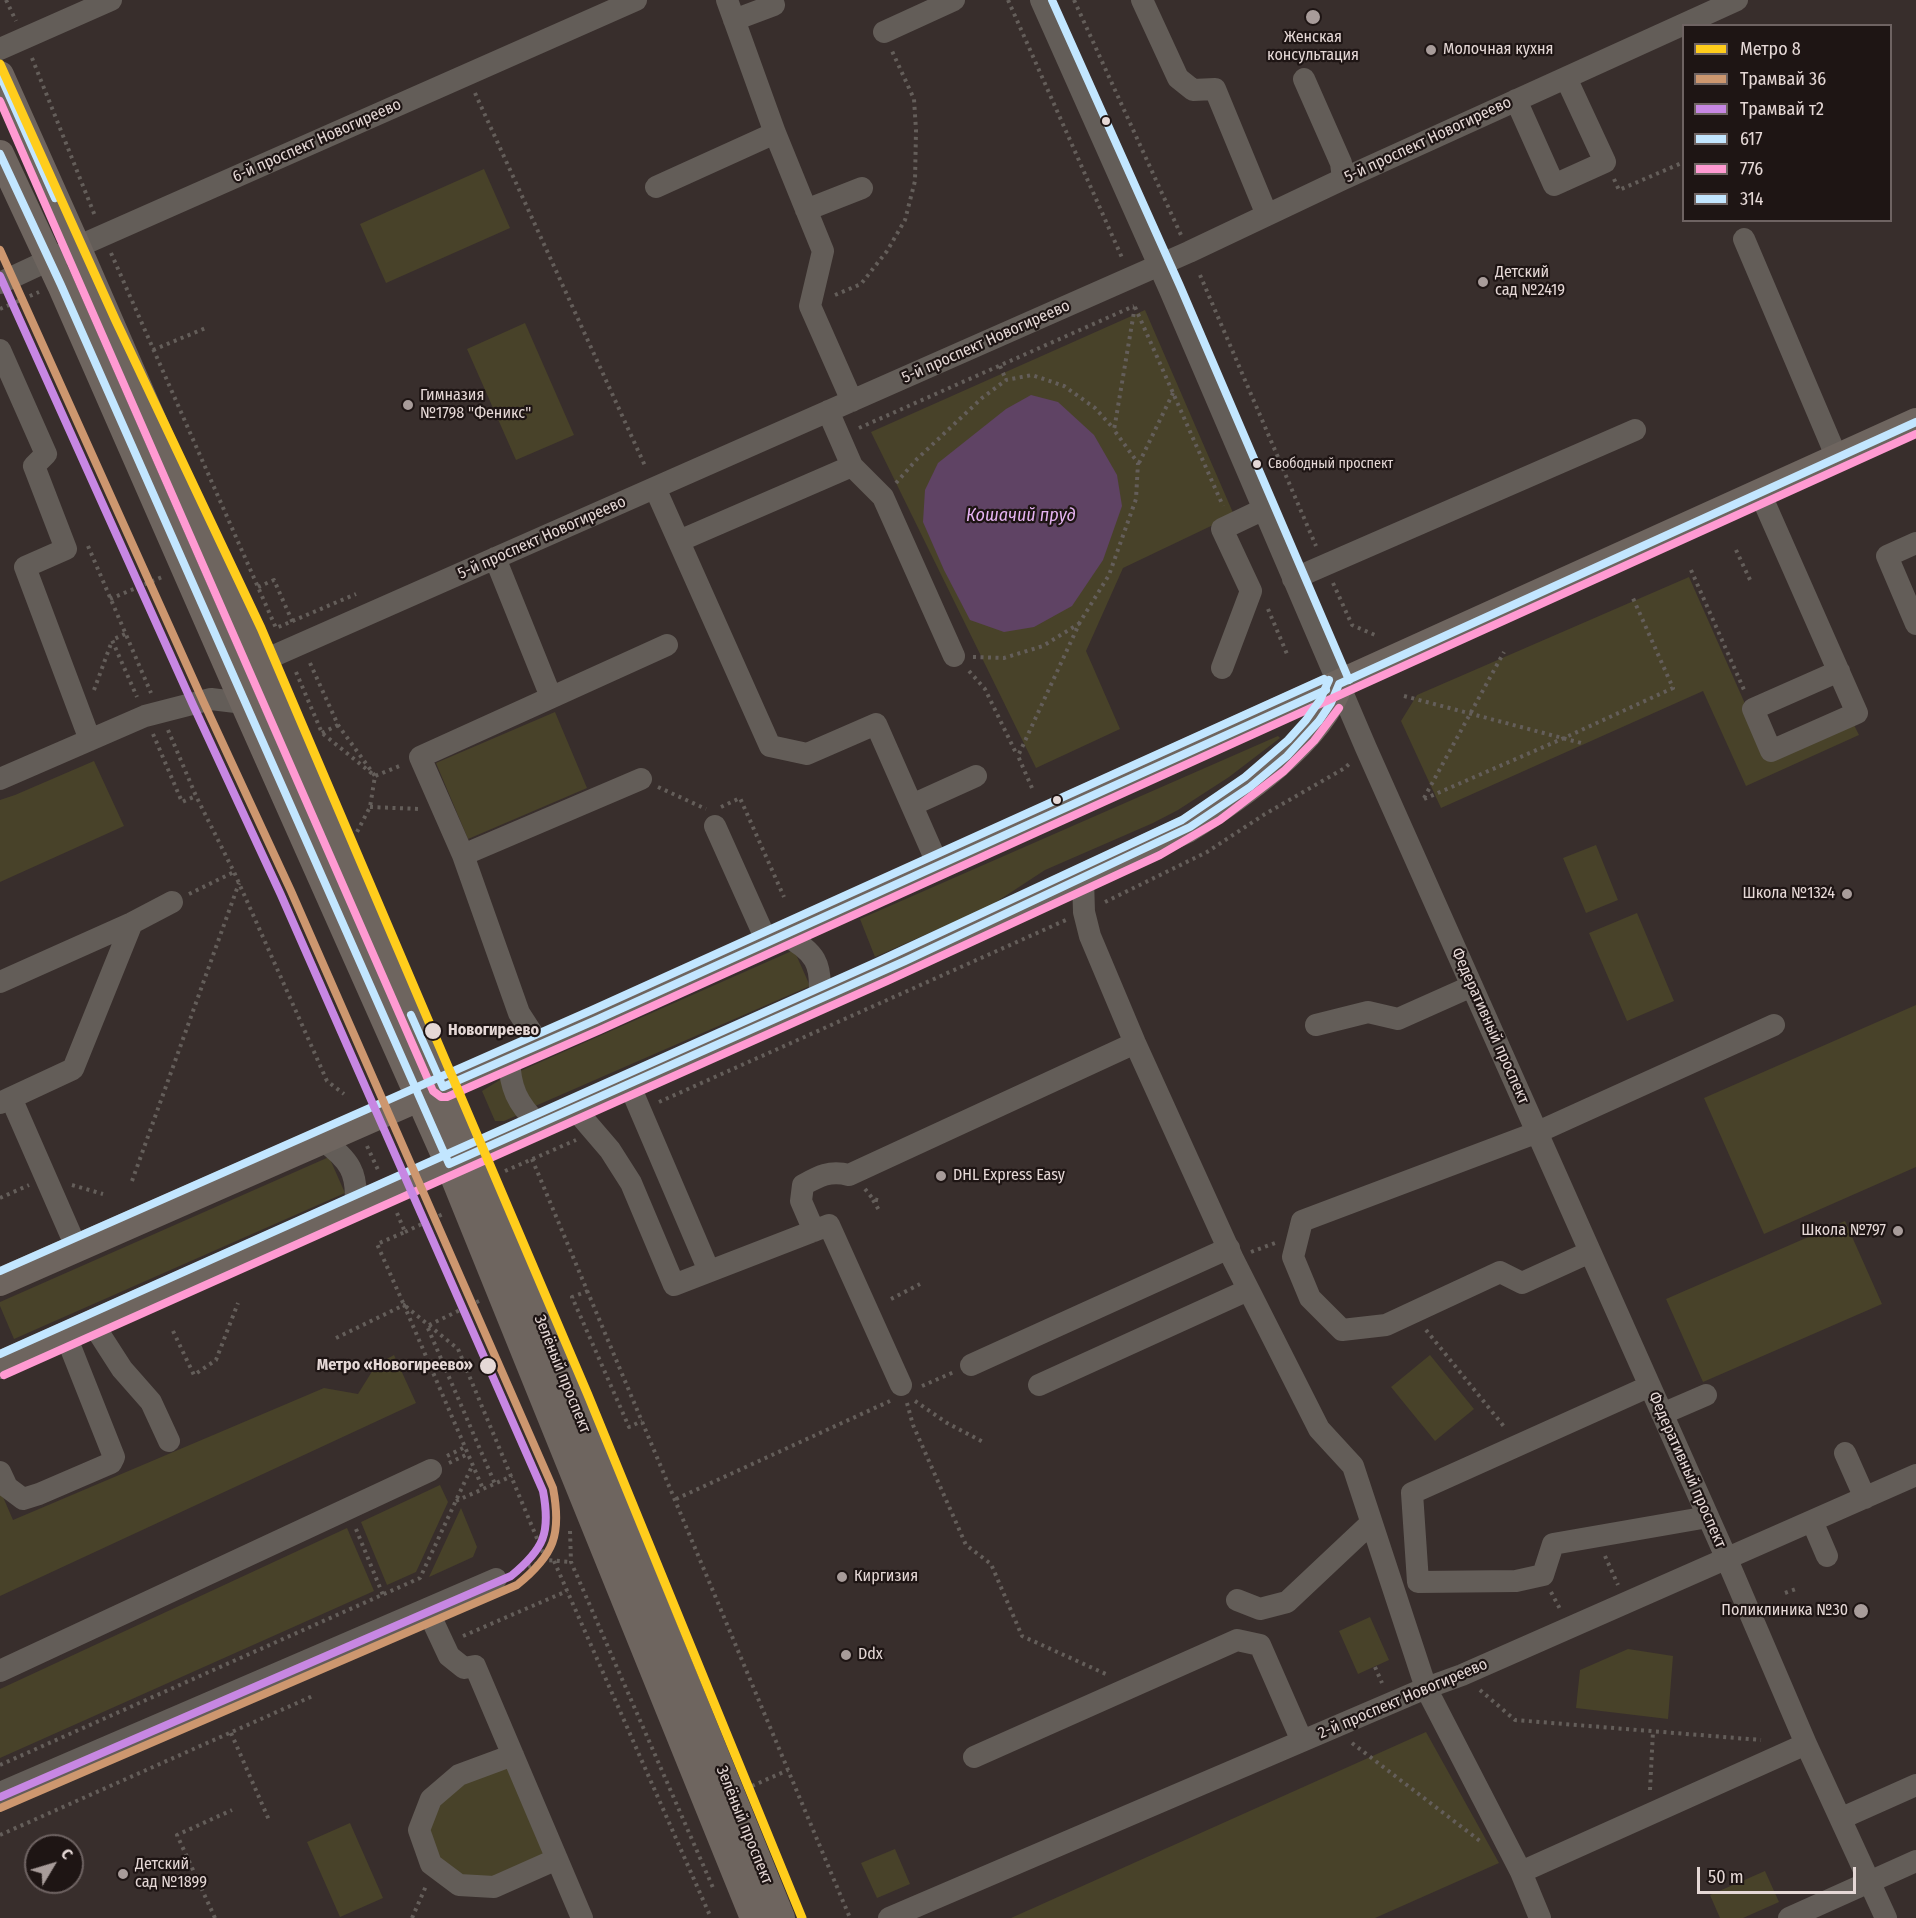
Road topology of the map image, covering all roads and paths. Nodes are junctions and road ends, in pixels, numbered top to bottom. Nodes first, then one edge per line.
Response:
1 (6, 0) edge
2 (111, 0) edge
3 (636, 0) edge
4 (954, 0) edge
5 (1008, 0) edge
6 (1041, 0) edge
7 (1074, 0) edge
8 (1142, 0) edge
9 (1737, 0) edge
10 (774, 5) dead end
11 (731, 10) edge
12 (1684, 24) edge
13 (1682, 25) edge
14 (884, 32) joint
15 (24, 39) junction
16 (0, 49) edge
17 (467, 74) junction
18 (0, 75) edge
19 (1566, 78) junction
20 (1304, 79) dead end
21 (1516, 100) junction
22 (775, 133) junction
23 (0, 154) edge
24 (1605, 162) junction
25 (1682, 162) edge
26 (1343, 179) junction
27 (656, 187) dead end
28 (861, 188) dead end
29 (806, 210) junction
30 (1267, 215) junction
31 (103, 236) junction
32 (1181, 236) dead end
33 (1744, 239) dead end
34 (77, 247) junction
35 (50, 261) junction
36 (1124, 261) dead end
37 (1159, 266) junction
38 (1200, 275) dead end
39 (0, 284) edge
40 (45, 289) dead end
41 (810, 306) junction
42 (1135, 306) junction
43 (0, 309) edge
44 (208, 327) dead end
45 (0, 350) edge
46 (153, 350) junction
47 (1000, 366) junction
48 (1006, 380) junction
49 (1173, 393) junction
50 (852, 401) junction
51 (828, 411) junction
52 (1916, 422) edge
53 (1114, 430) junction
54 (1635, 430) dead end
55 (839, 437) junction
56 (1838, 458) junction
57 (1138, 464) junction
58 (852, 466) junction
59 (655, 488) junction
60 (1760, 493) junction
61 (884, 497) junction
62 (1264, 509) junction
63 (1231, 525) junction
64 (679, 541) junction
65 (1916, 543) edge
66 (1736, 550) dead end
67 (495, 558) junction
68 (1325, 565) junction
69 (1690, 570) dead end
70 (1293, 579) junction
71 (1750, 582) dead end
72 (258, 587) junction
73 (1632, 596) dead end
74 (1264, 600) dead end
75 (1080, 622) junction
76 (1916, 624) edge
77 (276, 628) dead end
78 (295, 629) dead end
79 (1376, 635) dead end
80 (112, 640) dead end
81 (130, 645) dead end
82 (667, 645) dead end
83 (1504, 652) dead end
84 (1287, 654) dead end
85 (954, 656) junction
86 (308, 659) dead end
87 (258, 663) junction
88 (1222, 668) dead end
89 (1839, 671) junction
90 (296, 672) dead end
91 (232, 674) junction
92 (1338, 684) junction
93 (1404, 696) dead end
94 (551, 698) junction
95 (156, 703) dead end
96 (244, 703) junction
97 (1753, 709) junction
98 (1470, 713) junction
99 (164, 722) dead end
100 (338, 725) junction
101 (86, 730) junction
102 (322, 733) junction
103 (1564, 738) junction
104 (1585, 744) dead end
105 (420, 756) junction
106 (1018, 756) junction
107 (375, 776) junction
108 (976, 776) dead end
109 (0, 779) edge
110 (641, 779) dead end
111 (1032, 788) dead end
112 (912, 805) junction
113 (370, 807) junction
114 (422, 810) dead end
115 (715, 826) dead end
116 (357, 832) dead end
117 (463, 855) junction
118 (938, 865) junction
119 (234, 872) junction
120 (1083, 879) junction
121 (239, 883) junction
122 (172, 902) joint
123 (132, 923) junction
124 (776, 939) junction
125 (0, 981) edge
126 (1473, 986) junction
127 (819, 999) junction
128 (1316, 1025) dead end
129 (1774, 1025) dead end
130 (1135, 1043) junction
131 (538, 1044) junction
132 (509, 1058) junction
133 (629, 1084) junction
134 (431, 1092) junction
135 (344, 1094) dead end
136 (5, 1100) edge
137 (574, 1108) junction
138 (538, 1124) junction
139 (1538, 1131) junction
140 (322, 1140) junction
141 (365, 1142) dead end
142 (461, 1159) junction
143 (532, 1159) dead end
144 (45, 1177) junction
145 (381, 1178) dead end
146 (132, 1181) dead end
147 (0, 1198) edge
148 (873, 1199) dead end
149 (355, 1207) junction
150 (880, 1212) dead end
151 (397, 1213) dead end
152 (814, 1231) junction
153 (1299, 1234) junction
154 (77, 1249) junction
155 (1590, 1252) junction
156 (1231, 1253) junction
157 (709, 1271) junction
158 (0, 1282) edge
159 (920, 1284) dead end
160 (1248, 1290) junction
161 (588, 1291) junction
162 (483, 1299) dead end
163 (891, 1299) dead end
164 (238, 1303) dead end
165 (404, 1305) junction
166 (1412, 1313) junction
167 (93, 1324) junction
168 (427, 1326) junction
169 (173, 1331) dead end
170 (66, 1336) junction
171 (336, 1338) dead end
172 (0, 1365) edge
173 (971, 1365) joint
174 (1039, 1385) dead end
175 (1650, 1386) junction
176 (905, 1394) junction
177 (1706, 1395) dead end
178 (1662, 1414) junction
179 (642, 1421) junction
180 (913, 1425) dead end
181 (169, 1441) dead end
182 (985, 1443) dead end
183 (1519, 1445) junction
184 (1845, 1453) dead end
185 (472, 1464) junction
186 (432, 1470) dead end
187 (0, 1472) edge
188 (1916, 1475) edge
189 (512, 1476) junction
190 (495, 1484) junction
191 (483, 1489) junction
192 (1865, 1498) junction
193 (676, 1499) junction
194 (456, 1502) junction
195 (347, 1509) junction
196 (1708, 1518) junction
197 (1812, 1521) junction
198 (1371, 1523) junction
199 (1596, 1536) junction
200 (1827, 1556) dead end
201 (1727, 1559) junction
202 (546, 1560) junction
203 (554, 1560) junction
204 (1543, 1575) junction
205 (496, 1579) joint
206 (1796, 1589) dead end
207 (567, 1591) junction
208 (1785, 1593) dead end
209 (383, 1594) junction
210 (1237, 1600) dead end
211 (1627, 1603) junction
212 (428, 1609) junction
213 (1569, 1628) junction
214 (444, 1644) junction
215 (0, 1671) edge
216 (1462, 1675) junction
217 (1133, 1686) junction
218 (1426, 1688) junction
219 (315, 1695) dead end
220 (1653, 1731) junction
221 (231, 1733) junction
222 (1302, 1741) junction
223 (1352, 1743) dead end
224 (1806, 1744) junction
225 (513, 1755) junction
226 (974, 1757) dead end
227 (0, 1765) edge
228 (788, 1770) junction
229 (1916, 1785) edge
230 (0, 1793) edge
231 (732, 1795) junction
232 (232, 1810) dead end
233 (1649, 1815) junction
234 (1842, 1818) junction
235 (269, 1820) dead end
236 (0, 1835) edge
237 (1484, 1844) dead end
238 (557, 1859) junction
239 (1916, 1861) edge
240 (435, 1866) junction
241 (1521, 1872) junction
242 (1870, 1882) junction
243 (717, 1896) dead end
244 (215, 1918) edge
245 (412, 1918) edge
246 (582, 1918) edge
247 (711, 1918) edge
248 (754, 1918) edge
249 (781, 1918) edge
250 (850, 1918) edge
251 (889, 1918) edge
252 (1540, 1918) edge
253 (1789, 1918) edge
254 (1886, 1918) edge

1 - 15 path
2 - 15 street
3 - 17 street, 6-й проспект Новогиреево
4 - 14 street
5 - 36 path
6 - 37 street, Федеративный проспект
7 - 32 path
8 - 30 street
9 - 12 street, 5-й проспект Новогиреево
10 - 11 street
11 - 22 street
13 - 19 street, 5-й проспект Новогиреево
14 - 41 path
15 - 16 street
15 - 31 path
17 - 31 street, 6-й проспект Новогиреево
17 - 59 path
18 - 34 main road, Зелёный проспект
19 - 21 street, 5-й проспект Новогиреево
19 - 24 street
20 - 26 street
21 - 24 street
21 - 26 street, 5-й проспект Новогиреево
22 - 27 street
22 - 29 street
23 - 35 main road, Зелёный проспект
24 - 25 path
26 - 30 street, 5-й проспект Новогиреево
28 - 29 street
29 - 41 street
30 - 37 street, 5-й проспект Новогиреево
31 - 34 street, 6-й проспект Новогиреево
31 - 46 path
33 - 56 street
34 - 35 street, 6-й проспект Новогиреево
34 - 87 main road, Зелёный проспект
35 - 39 street, 6-й проспект Новогиреево
35 - 91 main road, Зелёный проспект
37 - 50 street, 5-й проспект Новогиреево
37 - 62 street, Федеративный проспект
38 - 68 path
40 - 43 path
41 - 50 street
42 - 47 path
42 - 49 path
42 - 53 path
44 - 46 path
45 - 101 street
46 - 72 path
47 - 48 path
47 - 55 path
48 - 53 path
48 - 61 path
49 - 57 path
49 - 63 path
50 - 51 street, 5-й проспект Новогиреево
51 - 55 street
51 - 59 street, 5-й проспект Новогиреево
52 - 56 main road
53 - 57 path
54 - 68 street
55 - 58 street
56 - 60 main road
57 - 75 path
58 - 61 street
58 - 64 street
59 - 64 street
59 - 67 street, 5-й проспект Новогиреево
60 - 89 street
60 - 92 main road
61 - 85 street
62 - 63 street
62 - 70 street, Федеративный проспект
63 - 88 street
64 - 112 street
65 - 76 street
66 - 71 path
67 - 87 street, 5-й проспект Новогиреево
67 - 94 street
68 - 70 street
68 - 79 path
69 - 97 path
70 - 92 street, Федеративный проспект
72 - 77 path
72 - 78 path
73 - 103 path
74 - 84 path
75 - 85 path
75 - 106 path
80 - 101 path
81 - 95 path
82 - 94 street
83 - 98 path
85 - 106 path
86 - 100 path
87 - 91 street, 5-й проспект Новогиреево
87 - 134 main road, Зелёный проспект
89 - 97 street
89 - 97 street
90 - 102 path
91 - 96 main road, Зелёный проспект
92 - 118 main road
92 - 120 main road
92 - 126 street, Федеративный проспект
93 - 98 path
94 - 105 street
96 - 101 street
96 - 134 main road, Зелёный проспект
98 - 103 path
98 - 103 path
99 - 119 path
100 - 102 path
100 - 107 path
101 - 109 street
102 - 107 path
103 - 104 path
105 - 107 path
105 - 117 street
106 - 111 path
107 - 113 path
108 - 112 street
110 - 117 street
112 - 118 street
113 - 114 path
113 - 116 path
115 - 124 street
117 - 131 street
118 - 124 main road
119 - 121 path
119 - 122 path
120 - 127 main road
120 - 130 street
121 - 135 path
121 - 146 path
122 - 123 street
123 - 125 street
123 - 136 street
124 - 127 street
124 - 131 main road
126 - 128 street
126 - 139 street, Федеративный проспект
127 - 133 main road
129 - 139 street
130 - 152 street
130 - 156 street
131 - 132 main road
132 - 134 main road
132 - 138 street
133 - 137 main road
133 - 157 street
134 - 140 main road
134 - 142 main road, Зелёный проспект
136 - 144 street
137 - 138 main road
137 - 157 street
138 - 142 main road
139 - 153 street
139 - 155 street, Федеративный проспект
140 - 149 street
140 - 154 main road
141 - 145 path
142 - 149 main road
142 - 231 main road, Зелёный проспект
142 - 248 main road, Зелёный проспект
143 - 161 path
144 - 147 path
144 - 154 street
148 - 150 path
149 - 167 main road
151 - 165 path
152 - 157 street
152 - 176 street
153 - 156 path
153 - 166 street
154 - 158 main road
155 - 166 street
155 - 175 street, Федеративный проспект
156 - 160 street
156 - 173 street
159 - 163 path
160 - 174 street
160 - 198 street
161 - 179 path
161 - 179 path
162 - 168 path
164 - 169 path
165 - 168 path
165 - 171 path
165 - 185 path
166 - 183 path
167 - 170 main road
167 - 181 street
168 - 189 path
168 - 190 path
170 - 172 main road
170 - 187 street
173 - 176 path
175 - 178 street, Федеративный проспект
175 - 183 street
176 - 182 path
176 - 193 path
177 - 178 street
178 - 196 street, Федеративный проспект
179 - 193 path
180 - 217 path
183 - 204 street
184 - 192 street
185 - 191 path
185 - 194 path
186 - 195 street
188 - 192 street, 2-й проспект Новогиреево
189 - 190 path
189 - 202 path
190 - 191 path
191 - 194 path
192 - 197 street, 2-й проспект Новогиреево
193 - 228 path
194 - 209 path
195 - 209 path
195 - 215 street
196 - 199 street
196 - 201 street, Федеративный проспект
197 - 200 street
197 - 201 street, 2-й проспект Новогиреево
198 - 210 street
198 - 218 street
199 - 204 street
199 - 211 path
201 - 211 street, 2-й проспект Новогиреево
201 - 224 street, Федеративный проспект
202 - 203 path
202 - 205 path
203 - 207 path
203 - 243 path
204 - 213 path
205 - 212 street
206 - 208 path
207 - 214 path
207 - 247 path
209 - 227 path
211 - 213 street, 2-й проспект Новогиреево
212 - 214 street
212 - 230 street
213 - 216 street, 2-й проспект Новогиреево
214 - 225 street
216 - 218 street, 2-й проспект Новогиреево
216 - 220 path
217 - 222 street
217 - 226 street
218 - 222 street, 2-й проспект Новогиреево
218 - 241 street
219 - 221 path
220 - 224 path
220 - 233 path
221 - 235 path
221 - 236 path
222 - 251 street, 2-й проспект Новогиреево
223 - 237 path
224 - 233 street
224 - 234 street, Федеративный проспект
225 - 238 street
225 - 240 street
228 - 231 path
228 - 250 path
229 - 234 street
231 - 249 main road, Зелёный проспект
232 - 244 path
233 - 241 street
234 - 242 street, Федеративный проспект
238 - 240 street
238 - 246 street
239 - 242 street
240 - 245 path
241 - 252 street
242 - 253 street
242 - 254 street, Федеративный проспект

